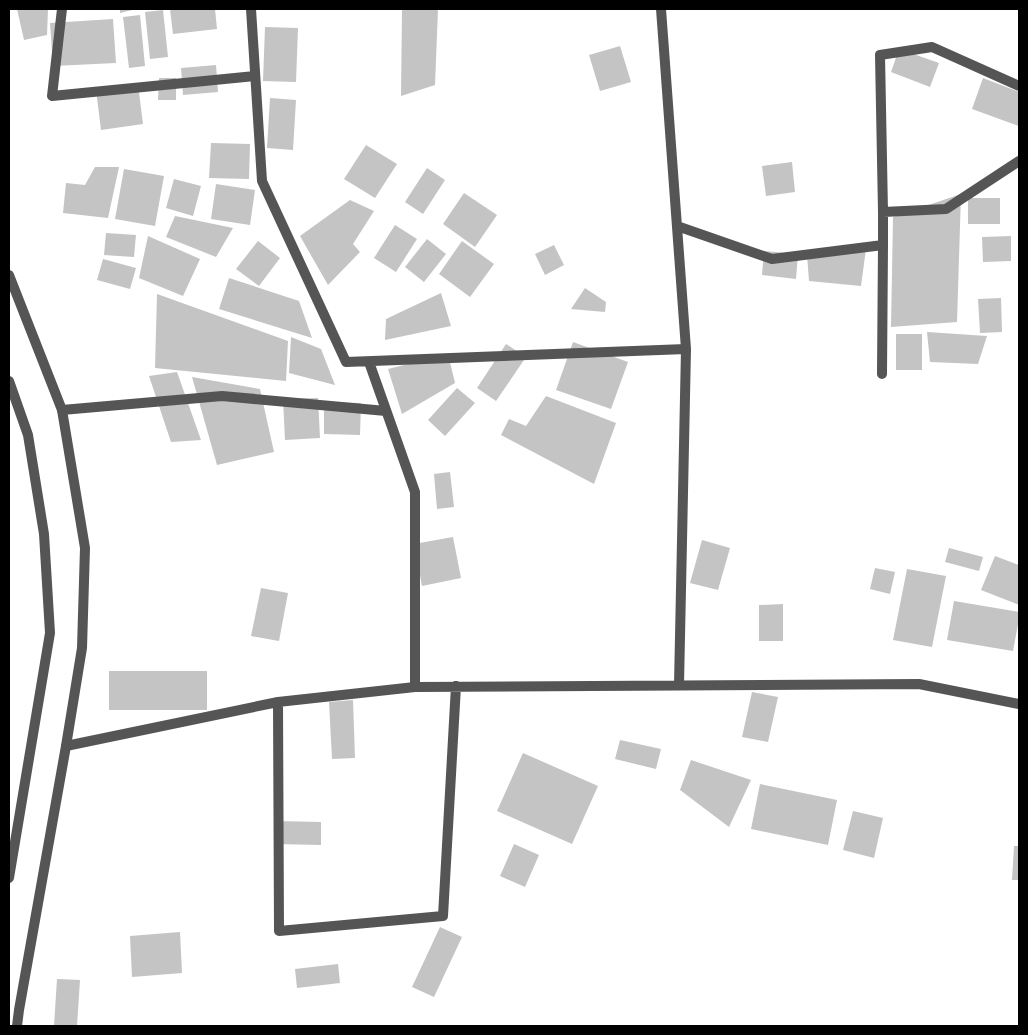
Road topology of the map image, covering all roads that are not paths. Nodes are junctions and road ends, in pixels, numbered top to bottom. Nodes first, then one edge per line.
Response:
1 (62, 9) edge
2 (251, 9) edge
3 (661, 9) edge
4 (255, 76) junction
5 (1019, 86) edge
6 (1019, 161) edge
7 (882, 212) junction
8 (677, 226) junction
9 (883, 245) junction
10 (9, 275) edge
11 (686, 350) junction
12 (369, 362) junction
13 (882, 374) dead end
14 (9, 381) edge
15 (62, 410) junction
16 (386, 411) junction
17 (679, 685) junction
18 (456, 686) junction
19 (415, 687) junction
20 (278, 702) junction
21 (1019, 704) edge
22 (66, 746) junction
23 (9, 878) edge
24 (17, 1026) edge

1 - 4 street
2 - 4 street
3 - 8 street
4 - 12 street
5 - 7 street
6 - 7 street
7 - 9 street
8 - 9 street
8 - 11 street
9 - 13 street
10 - 15 street
11 - 12 street
11 - 17 street
12 - 16 street
14 - 23 street
15 - 16 street
15 - 22 street
16 - 19 street
17 - 18 street
17 - 21 street
18 - 19 street
18 - 20 street
19 - 20 street
20 - 22 street
22 - 24 street

